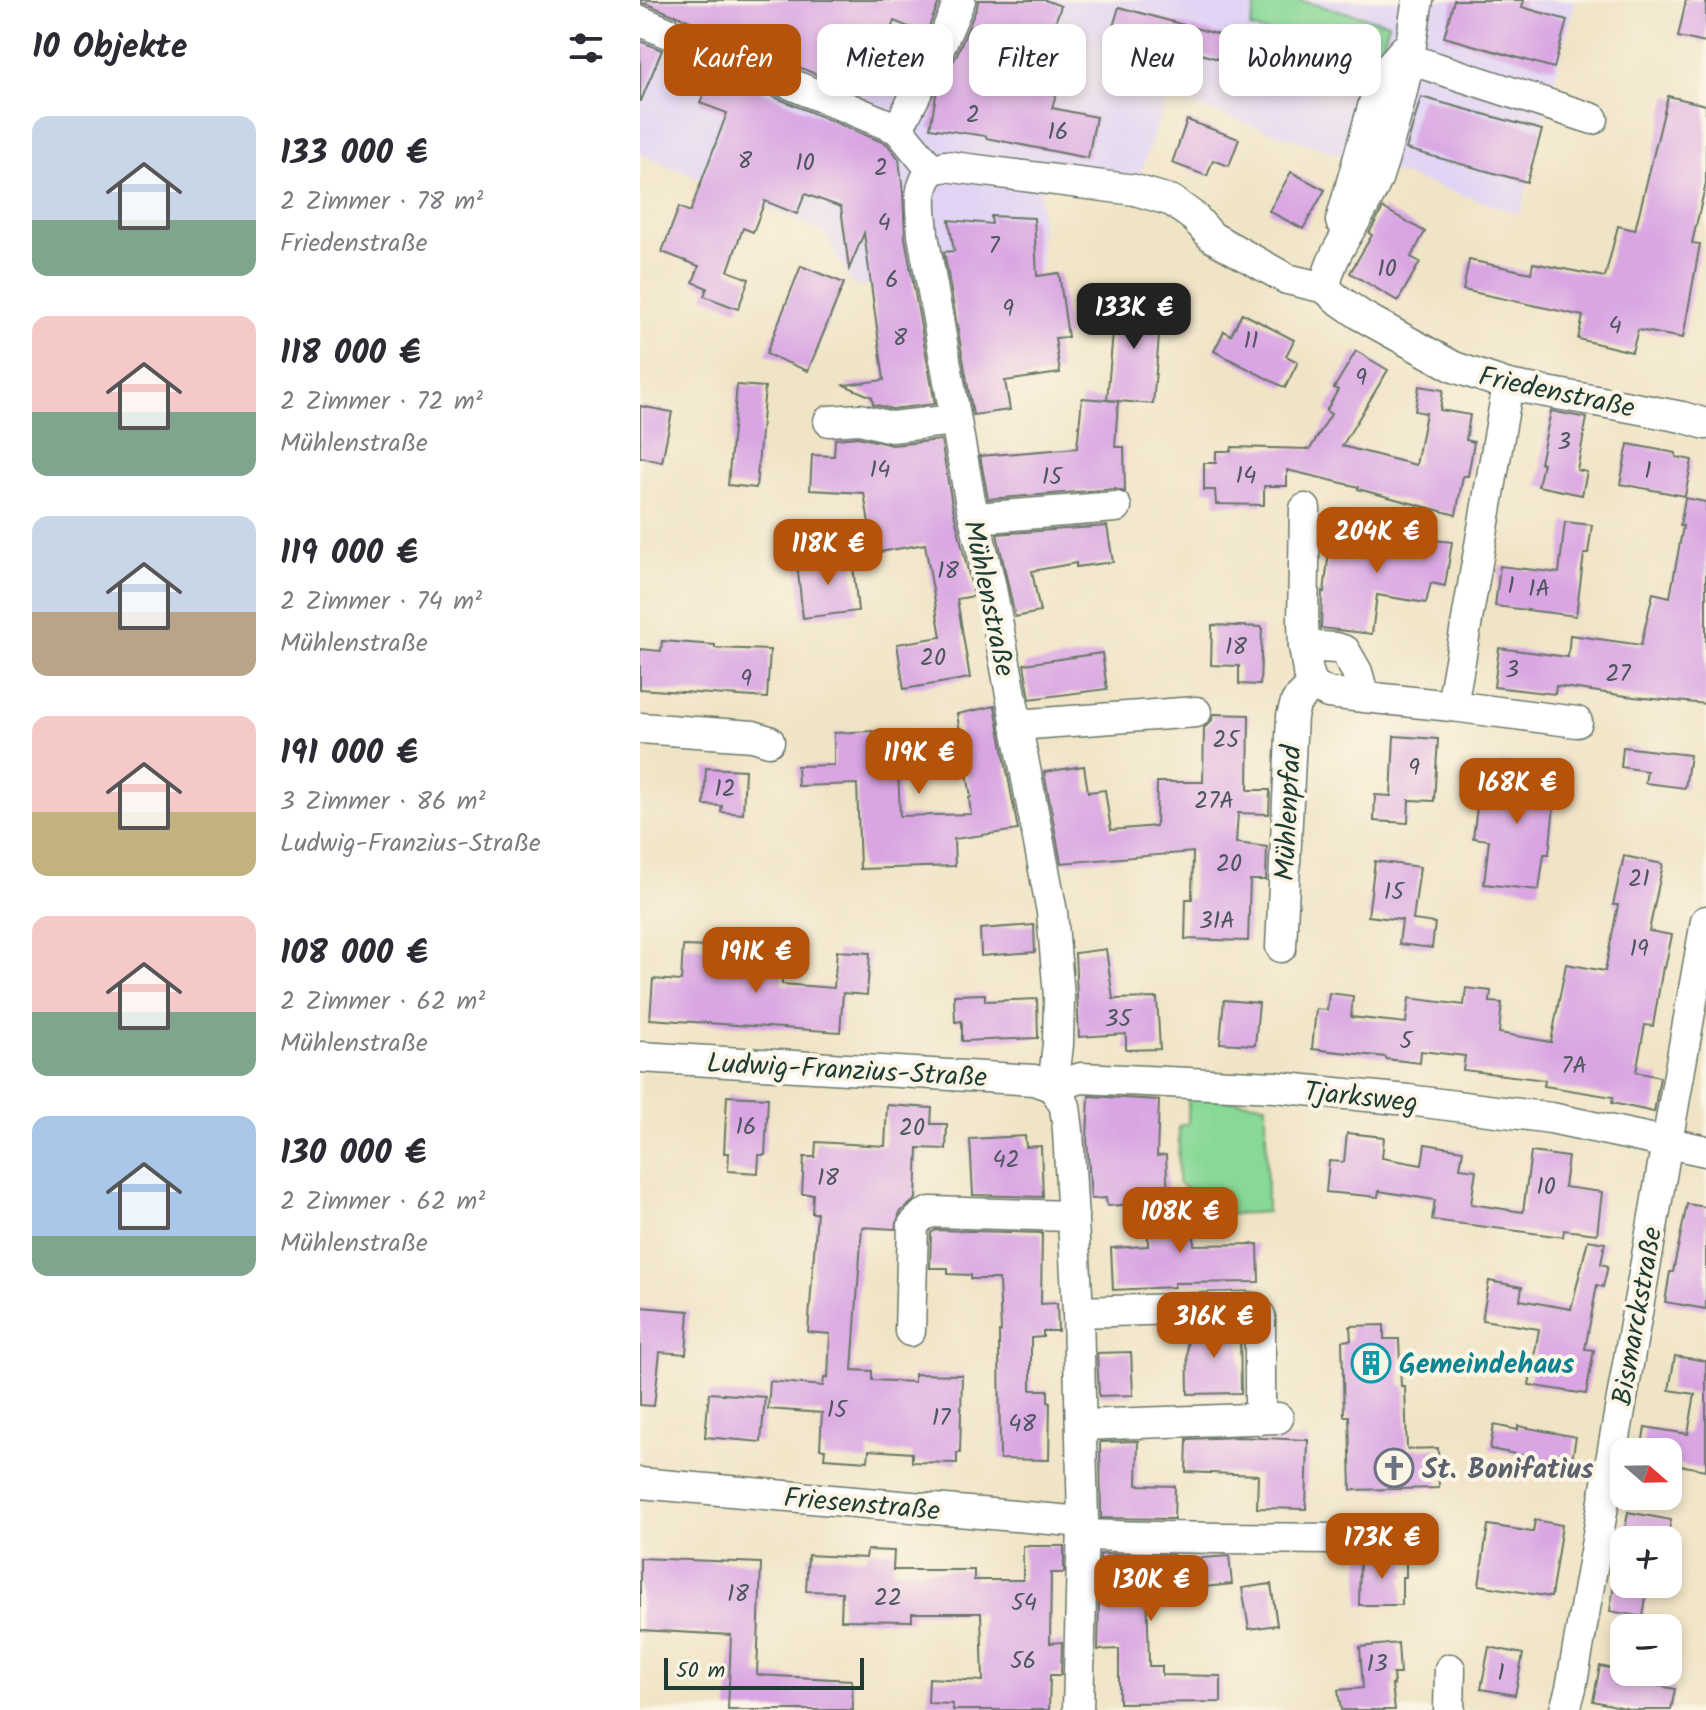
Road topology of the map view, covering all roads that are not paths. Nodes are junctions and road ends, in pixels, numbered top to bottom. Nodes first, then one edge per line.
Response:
1 (960, 0) edge
2 (1418, 0) edge
3 (640, 21) edge
4 (1410, 51) junction
5 (1593, 119) dead end
6 (898, 129) junction
7 (932, 170) junction
8 (1325, 288) junction
9 (1508, 385) junction
10 (955, 420) junction
11 (829, 421) dead end
12 (1706, 424) edge
13 (1116, 507) dead end
14 (1305, 509) dead end
15 (975, 518) junction
16 (1304, 646) junction
17 (1313, 685) junction
18 (1364, 697) junction
19 (1452, 706) junction
20 (1196, 712) dead end
21 (1577, 722) dead end
22 (1016, 725) junction
23 (640, 728) edge
24 (769, 741) dead end
25 (1706, 921) edge
26 (1281, 947) dead end
27 (640, 1057) edge
28 (1053, 1087) junction
29 (1667, 1141) junction
30 (1706, 1151) edge
31 (1073, 1216) junction
32 (1078, 1312) junction
33 (910, 1331) dead end
34 (1081, 1425) junction
35 (640, 1483) edge
36 (1083, 1529) junction
37 (1409, 1540) dead end
38 (1450, 1669) dead end
39 (1078, 1710) edge
40 (1449, 1710) edge
41 (1565, 1710) edge

1 - 6 street
2 - 4 street
3 - 6 street
4 - 5 street
4 - 8 street
6 - 7 street
7 - 8 street, Friedenstraße
7 - 10 street, Mühlenstraße
8 - 9 street, Friedenstraße
9 - 12 street, Friedenstraße
9 - 19 street
10 - 11 street
10 - 15 street, Mühlenstraße
13 - 15 street
14 - 16 street
15 - 22 street, Mühlenstraße
16 - 17 street
16 - 18 street
17 - 18 street
17 - 26 street, Mühlenpfad
18 - 19 street
19 - 21 street
20 - 22 street
22 - 28 street, Mühlenstraße
23 - 24 street
25 - 29 street, Bismarckstraße
27 - 28 street, Ludwig-Franzius-Straße
28 - 29 street, Tjarksweg
28 - 31 street, Mühlenstraße
29 - 30 street, Tjarksweg
29 - 41 street, Bismarckstraße
31 - 32 street, Mühlenstraße
31 - 33 street
32 - 34 street, Mühlenstraße
32 - 34 street
34 - 36 street, Mühlenstraße
35 - 36 street, Friesenstraße
36 - 37 street, Friesenstraße
36 - 39 street, Mühlenstraße
38 - 40 street

